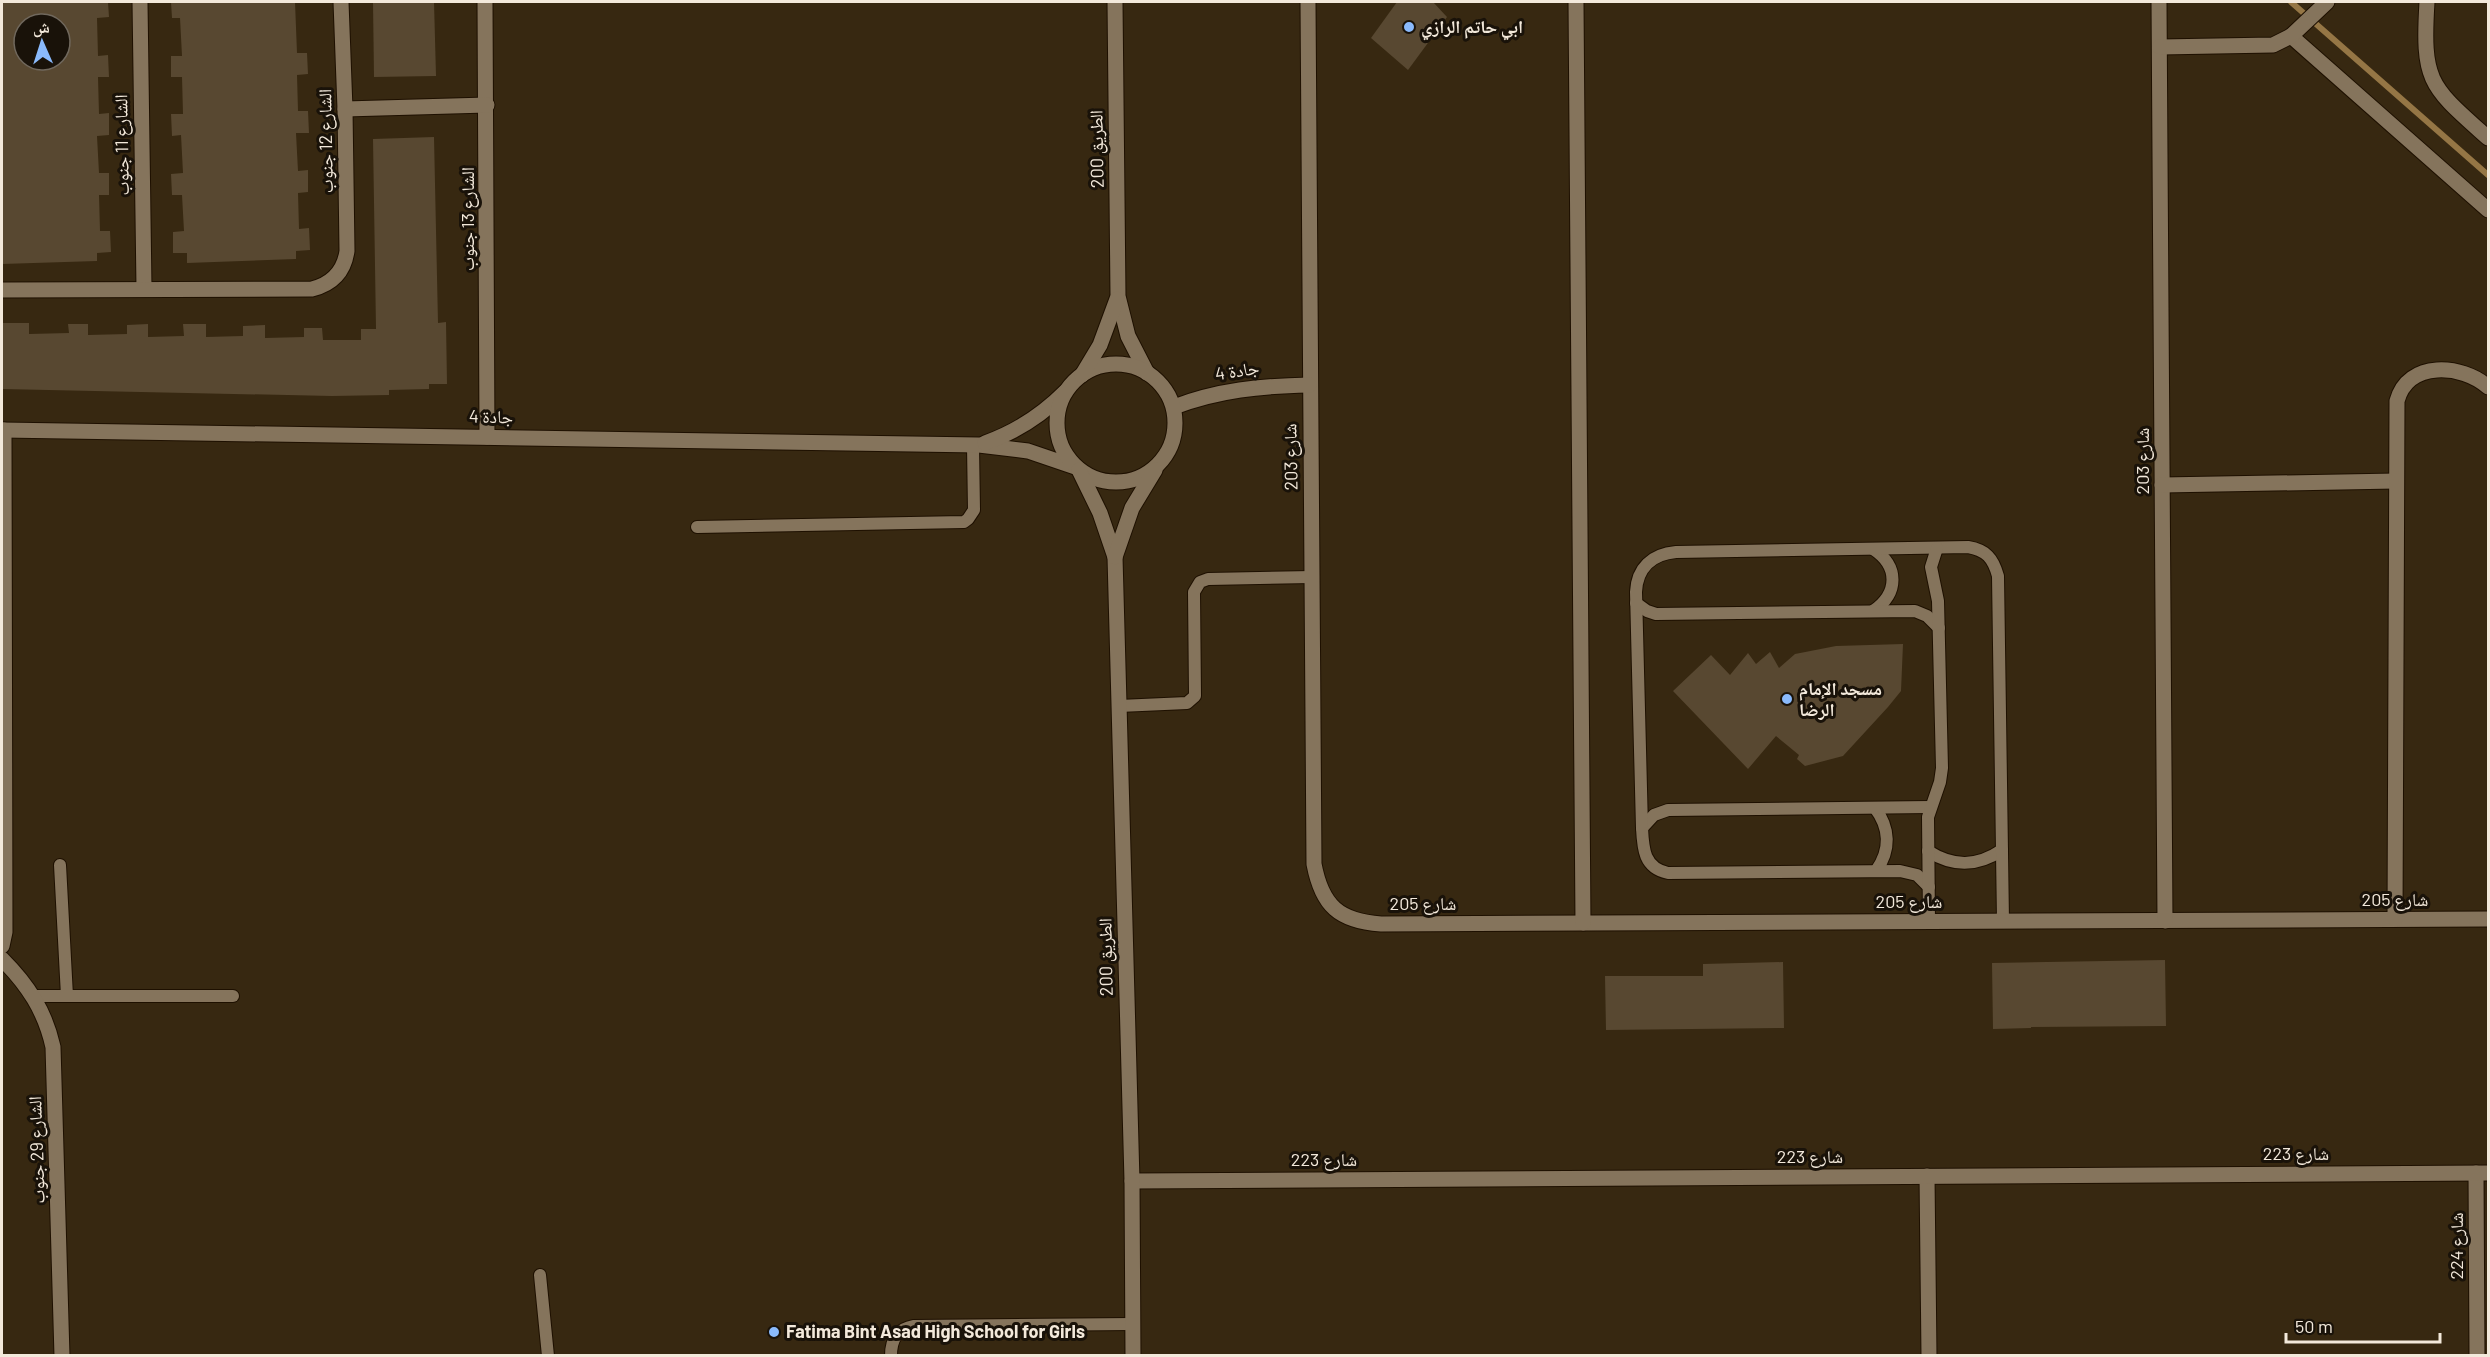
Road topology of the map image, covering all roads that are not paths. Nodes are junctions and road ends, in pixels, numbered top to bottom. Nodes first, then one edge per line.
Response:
1 (140, 2) edge
2 (341, 2) edge
3 (485, 2) edge
4 (1115, 2) edge
5 (1308, 2) edge
6 (1576, 2) edge
7 (2159, 2) edge
8 (2327, 2) edge
9 (2427, 2) edge
10 (2294, 32) junction
11 (2160, 47) junction
12 (487, 105) junction
13 (345, 109) junction
14 (2488, 138) edge
15 (2488, 210) edge
16 (144, 288) junction
17 (2, 290) edge
18 (1118, 296) junction
19 (1147, 373) junction
20 (1082, 375) junction
21 (1309, 385) junction
22 (2488, 387) edge
23 (1065, 392) junction
24 (1174, 407) junction
25 (3, 430) edge
26 (487, 437) junction
27 (976, 446) junction
28 (1160, 463) junction
29 (1077, 469) junction
30 (2396, 481) junction
31 (2162, 485) junction
32 (697, 527) dead end
33 (1937, 548) junction
34 (1873, 549) junction
35 (1115, 557) junction
36 (1312, 577) junction
37 (1636, 603) junction
38 (1873, 611) junction
39 (1939, 628) junction
40 (1119, 706) junction
41 (1930, 807) junction
42 (1875, 808) junction
43 (1642, 828) junction
44 (2002, 850) junction
45 (1928, 851) junction
46 (60, 865) dead end
47 (1876, 871) junction
48 (1929, 887) junction
49 (1332, 908) joint
50 (2488, 919) edge
51 (2395, 920) junction
52 (2003, 921) junction
53 (2165, 921) junction
54 (1929, 922) junction
55 (1583, 923) junction
56 (2, 946) edge
57 (2, 959) edge
58 (34, 996) junction
59 (67, 996) junction
60 (233, 996) dead end
61 (2482, 1173) edge
62 (1927, 1176) junction
63 (1131, 1181) junction
64 (540, 1275) dead end
65 (1132, 1324) junction
66 (62, 1356) edge
67 (548, 1356) edge
68 (891, 1356) edge
69 (1133, 1356) edge
70 (1929, 1356) edge
71 (2477, 1356) edge

1 - 16 street, الشارع 11 جنوب
2 - 13 street, الشارع 12 جنوب
3 - 12 street, الشارع 13 جنوب
4 - 18 street, الطريق 200
5 - 21 street, شارع 203
6 - 55 street
7 - 11 street, شارع 203
8 - 10 street
9 - 14 street
10 - 11 street
10 - 15 street
11 - 31 street, شارع 203
12 - 13 street
12 - 26 street, الشارع 13 جنوب
13 - 16 street, الشارع 12 جنوب
16 - 17 street
18 - 19 street, الطريق 200
18 - 20 street, الطريق 200
19 - 20 street
19 - 24 street
20 - 23 street
21 - 24 street, جادة 4
21 - 36 street, شارع 203
22 - 30 street
23 - 27 street, جادة 4
23 - 29 street
24 - 28 street
25 - 26 street, جادة 4
25 - 56 street
26 - 27 street, جادة 4
27 - 29 street, جادة 4
27 - 32 lane
28 - 29 street
28 - 35 street, الطريق 200
29 - 35 street, الطريق 200
30 - 31 street
30 - 51 street
31 - 53 street, شارع 203
33 - 34 lane
33 - 39 lane
33 - 44 lane
34 - 37 lane
34 - 38 lane
35 - 40 street, الطريق 200
36 - 40 lane
36 - 49 street, شارع 203
37 - 38 lane
37 - 43 lane
38 - 39 lane
39 - 41 lane
40 - 63 street, الطريق 200
41 - 42 lane
41 - 45 lane
42 - 43 lane
42 - 47 lane
43 - 47 lane
44 - 45 lane
44 - 52 lane
45 - 48 lane
46 - 59 lane
47 - 48 lane
48 - 54 lane
49 - 55 street, شارع 205
50 - 51 street, شارع 205
51 - 53 street, شارع 205
52 - 53 street, شارع 205
52 - 54 street, شارع 205
54 - 55 street, شارع 205
57 - 58 street, الشارع 29 جنوب
58 - 59 lane
58 - 66 street, الشارع 29 جنوب
59 - 60 lane
61 - 62 street, شارع 223
61 - 71 street, شارع 224
62 - 63 street, شارع 223
62 - 70 street
63 - 65 street, الطريق 200
64 - 67 lane
65 - 68 lane
65 - 69 street, الطريق 200

